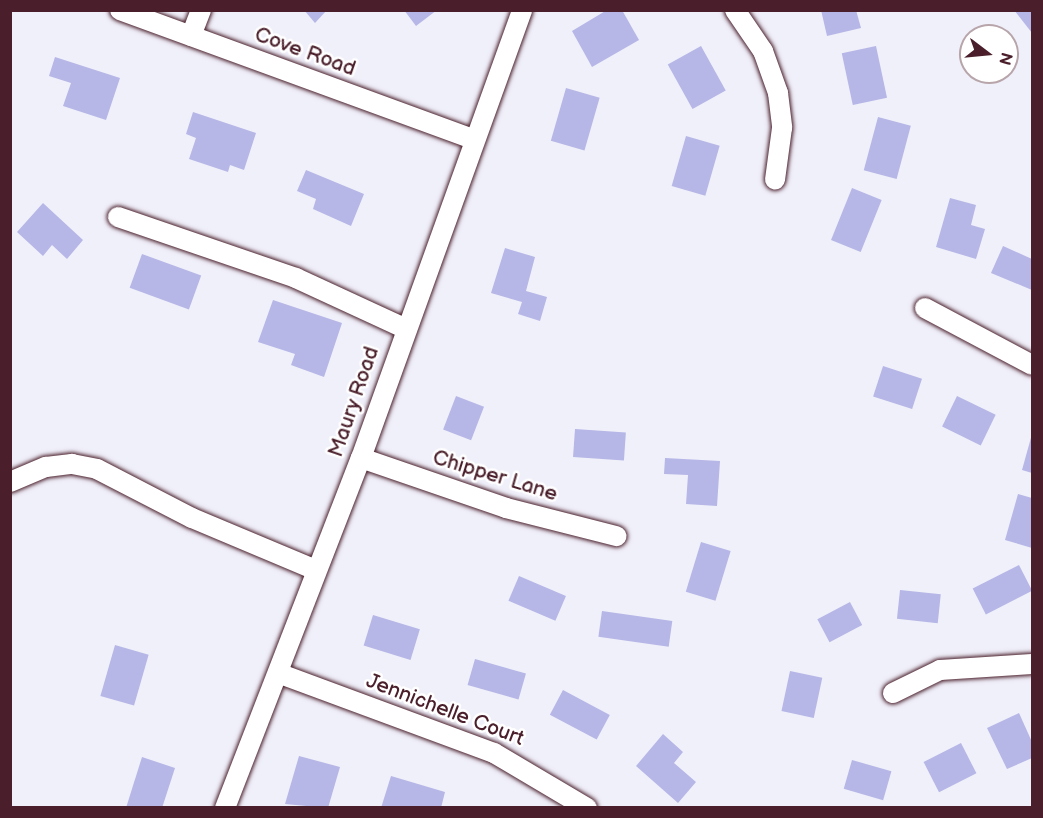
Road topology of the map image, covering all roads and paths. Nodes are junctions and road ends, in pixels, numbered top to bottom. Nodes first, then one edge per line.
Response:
1 (120, 10) edge
2 (201, 10) edge
3 (522, 10) edge
4 (735, 10) edge
5 (191, 36) junction
6 (473, 139) junction
7 (775, 180) dead end
8 (118, 216) dead end
9 (925, 309) dead end
10 (404, 328) junction
11 (1032, 365) edge
12 (361, 458) junction
13 (10, 482) edge
14 (616, 536) dead end
15 (316, 570) junction
16 (1032, 664) edge
17 (278, 673) junction
18 (893, 693) dead end
19 (225, 807) edge
20 (587, 807) edge

1 - 5 street, Cove Road
2 - 5 street
3 - 6 street, Maury Road
4 - 7 street
5 - 6 street, Cove Road
6 - 10 street, Maury Road
8 - 10 street
9 - 11 street
10 - 12 street, Maury Road
12 - 14 street, Chipper Lane
12 - 15 street, Maury Road
13 - 15 street
15 - 17 street, Maury Road
16 - 18 street
17 - 19 street, Maury Road
17 - 20 street, Jennichelle Court

